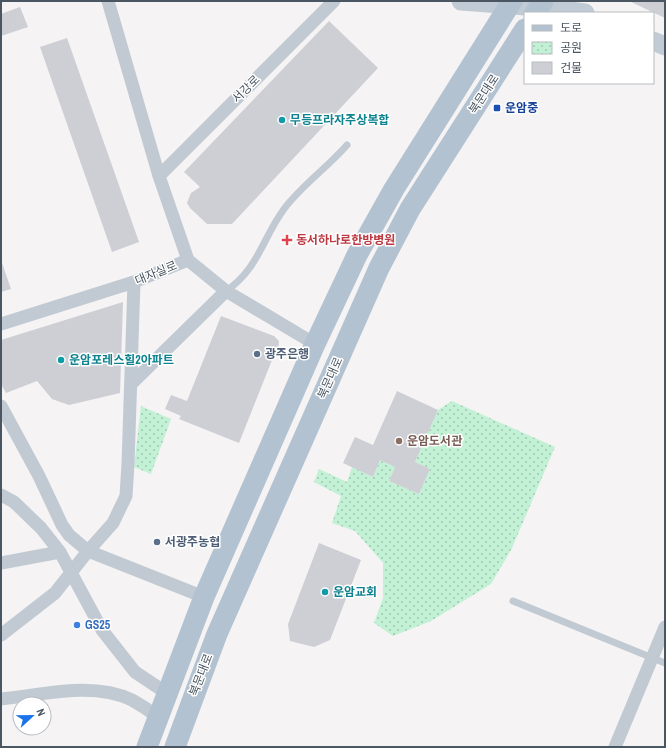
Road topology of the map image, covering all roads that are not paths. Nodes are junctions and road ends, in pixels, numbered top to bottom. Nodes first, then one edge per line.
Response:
1 (108, 1) edge
2 (334, 1) edge
3 (461, 1) edge
4 (511, 3) edge
5 (539, 7) edge
6 (577, 12) edge
7 (524, 31) edge
8 (654, 41) edge
9 (665, 46) edge
10 (347, 145) dead end
11 (159, 176) junction
12 (188, 260) junction
13 (134, 282) junction
14 (226, 290) junction
15 (1, 324) edge
16 (315, 344) junction
17 (131, 384) junction
18 (1, 406) edge
19 (1, 495) edge
20 (88, 551) junction
21 (60, 552) junction
22 (1, 563) edge
23 (71, 574) junction
24 (204, 597) junction
25 (513, 601) dead end
26 (665, 627) edge
27 (1, 635) edge
28 (652, 658) junction
29 (665, 663) edge
30 (168, 694) junction
31 (1, 699) edge
32 (158, 717) junction
33 (147, 747) edge
34 (175, 747) edge
35 (615, 747) edge

1 - 11 street
2 - 11 street, 서강로
3 - 4 main road
4 - 5 main road
4 - 16 main road, 북문대로
5 - 6 main road
7 - 34 main road, 북문대로
8 - 9 main road
10 - 14 lane
11 - 12 street
12 - 13 street, 대자실로
12 - 14 street, 대자실로
13 - 15 street, 대자실로
13 - 17 street
14 - 16 street, 대자실로
14 - 17 street
16 - 24 main road, 북문대로
17 - 20 street
18 - 20 street
19 - 21 street
20 - 23 street
20 - 24 street
21 - 22 street
21 - 23 street
23 - 27 street
23 - 30 street
24 - 30 main road, 북문대로
25 - 28 lane
26 - 28 street
28 - 29 lane
28 - 35 street
30 - 32 main road, 북문대로
31 - 32 street
32 - 33 main road, 북문대로

